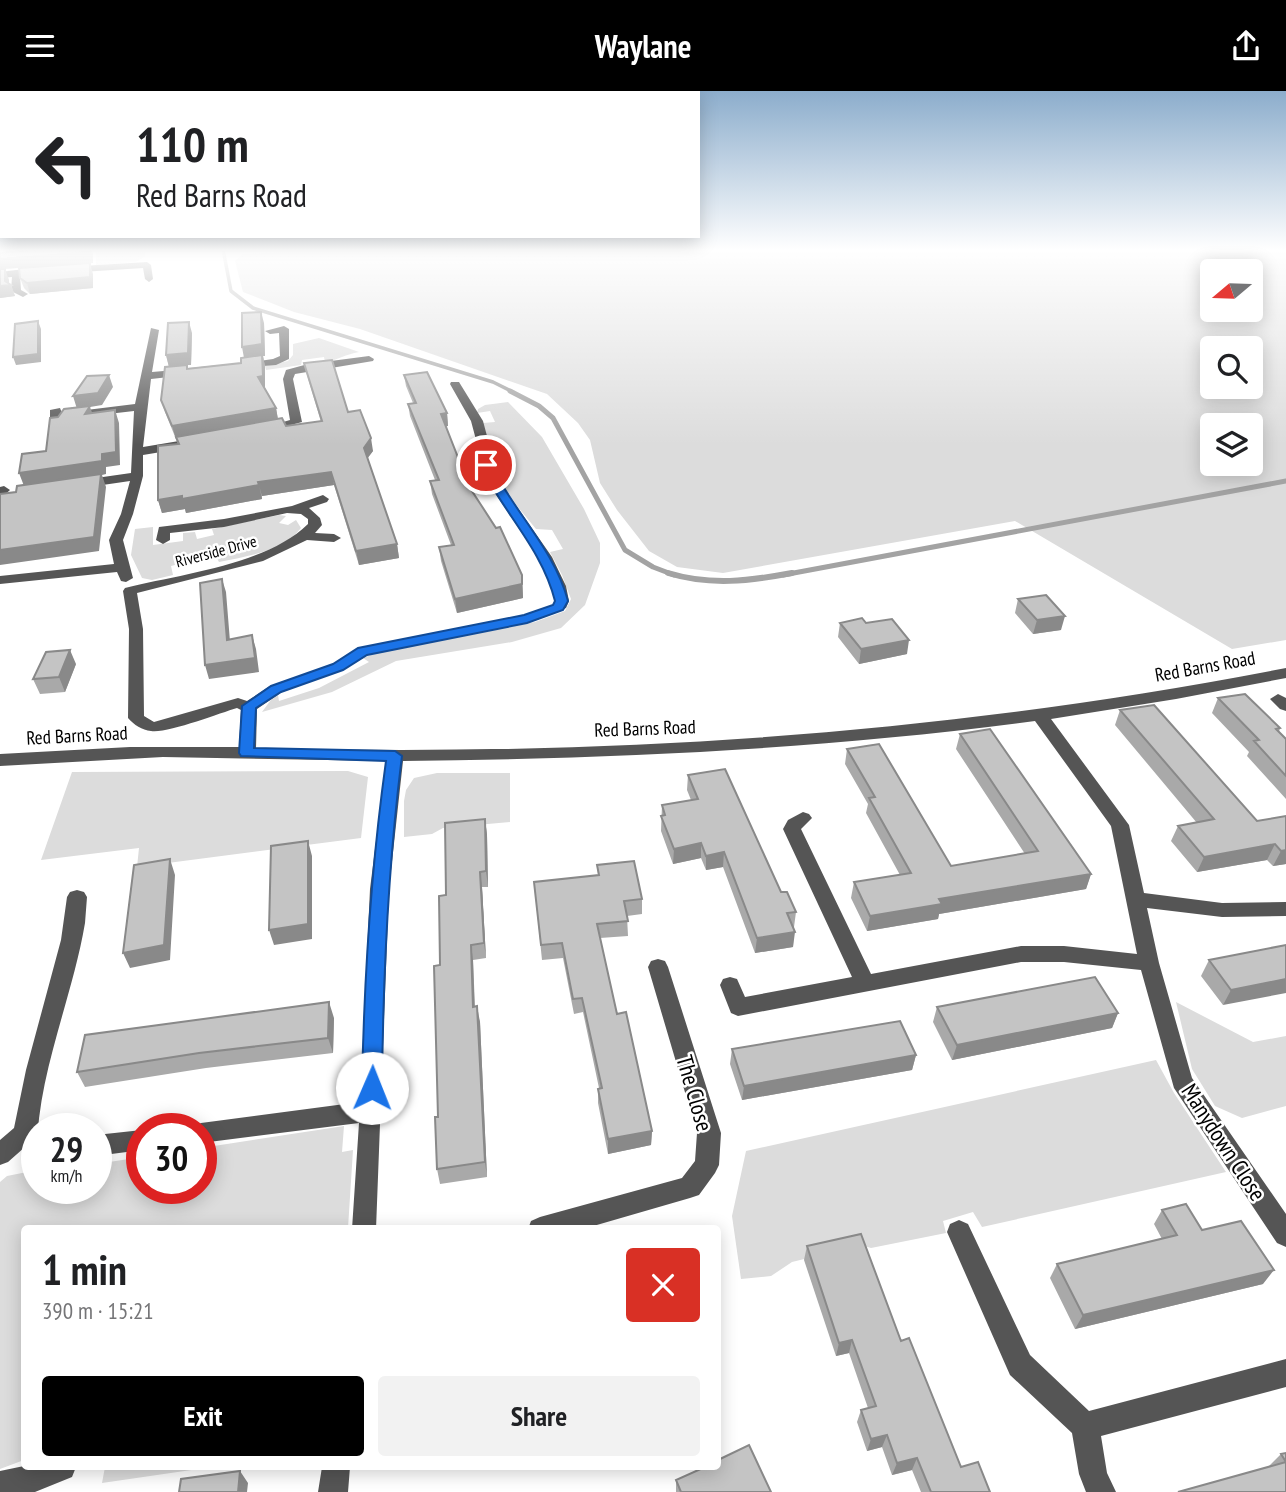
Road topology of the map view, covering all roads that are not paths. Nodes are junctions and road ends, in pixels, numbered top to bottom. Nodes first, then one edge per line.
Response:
1 (154, 330) dead end
2 (270, 331) dead end
3 (369, 359) dead end
4 (237, 367) edge
5 (201, 370) edge
6 (146, 376) junction
7 (455, 384) dead end
8 (140, 407) junction
9 (56, 410) dead end
10 (244, 434) edge
11 (191, 443) edge
12 (137, 452) junction
13 (137, 476) junction
14 (68, 486) edge
15 (323, 499) dead end
16 (297, 509) junction
17 (307, 536) junction
18 (334, 538) dead end
19 (163, 540) dead end
20 (122, 567) junction
21 (0, 580) edge
22 (130, 591) junction
23 (1286, 673) edge
24 (249, 706) junction
25 (1039, 715) junction
26 (247, 753) junction
27 (395, 756) junction
28 (0, 760) edge
29 (803, 818) dead end
30 (77, 897) dead end
31 (1136, 899) junction
32 (1286, 909) edge
33 (1149, 963) junction
34 (658, 967) dead end
35 (866, 983) junction
36 (730, 985) dead end
37 (372, 1111) junction
38 (30, 1113) edge
39 (217, 1131) edge
40 (21, 1142) edge
41 (0, 1154) edge
42 (364, 1225) edge
43 (554, 1225) edge
44 (959, 1232) dead end
45 (1286, 1235) edge
46 (1286, 1373) edge
47 (1085, 1426) junction
48 (56, 1470) edge
49 (336, 1470) edge
50 (0, 1486) edge
51 (333, 1492) edge
52 (1101, 1492) edge

1 - 6 street
2 - 4 street
3 - 10 street
5 - 6 street
6 - 8 street
7 - 24 street
8 - 9 street
8 - 12 street
11 - 12 street
12 - 13 street
13 - 14 street
13 - 20 street
15 - 16 street, Riverside Drive
16 - 17 street
16 - 19 street, Riverside Drive
17 - 18 street
17 - 22 street, Riverside Drive
20 - 21 street
20 - 22 street
22 - 24 street
23 - 25 street, Red Barns Road
24 - 26 street
25 - 27 street, Red Barns Road
25 - 31 street, Manydown Close
26 - 27 street, Red Barns Road
26 - 28 street, Red Barns Road
27 - 37 street
29 - 35 street
30 - 38 street
31 - 32 street
31 - 33 street, Manydown Close
33 - 35 street
33 - 45 street, Manydown Close
34 - 43 street, The Close
35 - 36 street
37 - 39 street
37 - 42 street
40 - 41 street
44 - 47 street
46 - 47 street
47 - 52 street
48 - 50 street
49 - 51 street

